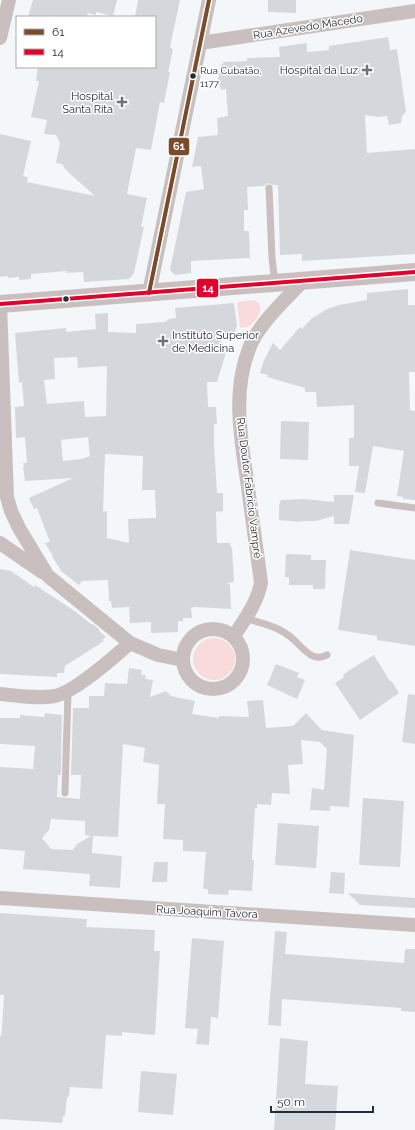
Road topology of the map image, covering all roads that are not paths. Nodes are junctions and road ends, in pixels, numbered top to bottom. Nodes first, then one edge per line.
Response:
1 (9, 0) edge
2 (209, 0) edge
3 (415, 11) edge
4 (0, 38) edge
5 (200, 43) junction
6 (269, 188) dead end
7 (415, 272) edge
8 (303, 281) junction
9 (275, 283) junction
10 (150, 292) junction
11 (0, 304) edge
12 (3, 478) edge
13 (378, 503) dead end
14 (415, 508) edge
15 (0, 543) edge
16 (48, 576) junction
17 (246, 618) junction
18 (234, 636) junction
19 (130, 642) junction
20 (327, 655) dead end
21 (183, 660) junction
22 (68, 691) junction
23 (0, 694) edge
24 (65, 793) dead end
25 (0, 898) edge
26 (415, 924) edge

1 - 4 street
2 - 5 street
3 - 5 street, Rua Azevedo Macedo
5 - 10 street
6 - 9 lane
7 - 8 street
8 - 9 street
8 - 17 street, Rua Doutor Fabrício Vampré
9 - 10 street
10 - 11 street
11 - 12 street
12 - 16 street
13 - 14 lane
15 - 16 street
16 - 19 street
17 - 18 street, Rua Doutor Fabrício Vampré
17 - 20 lane
18 - 21 street
18 - 21 street
19 - 21 street
19 - 22 street
22 - 23 street
22 - 24 lane
25 - 26 street, Rua Joaquim Távora

